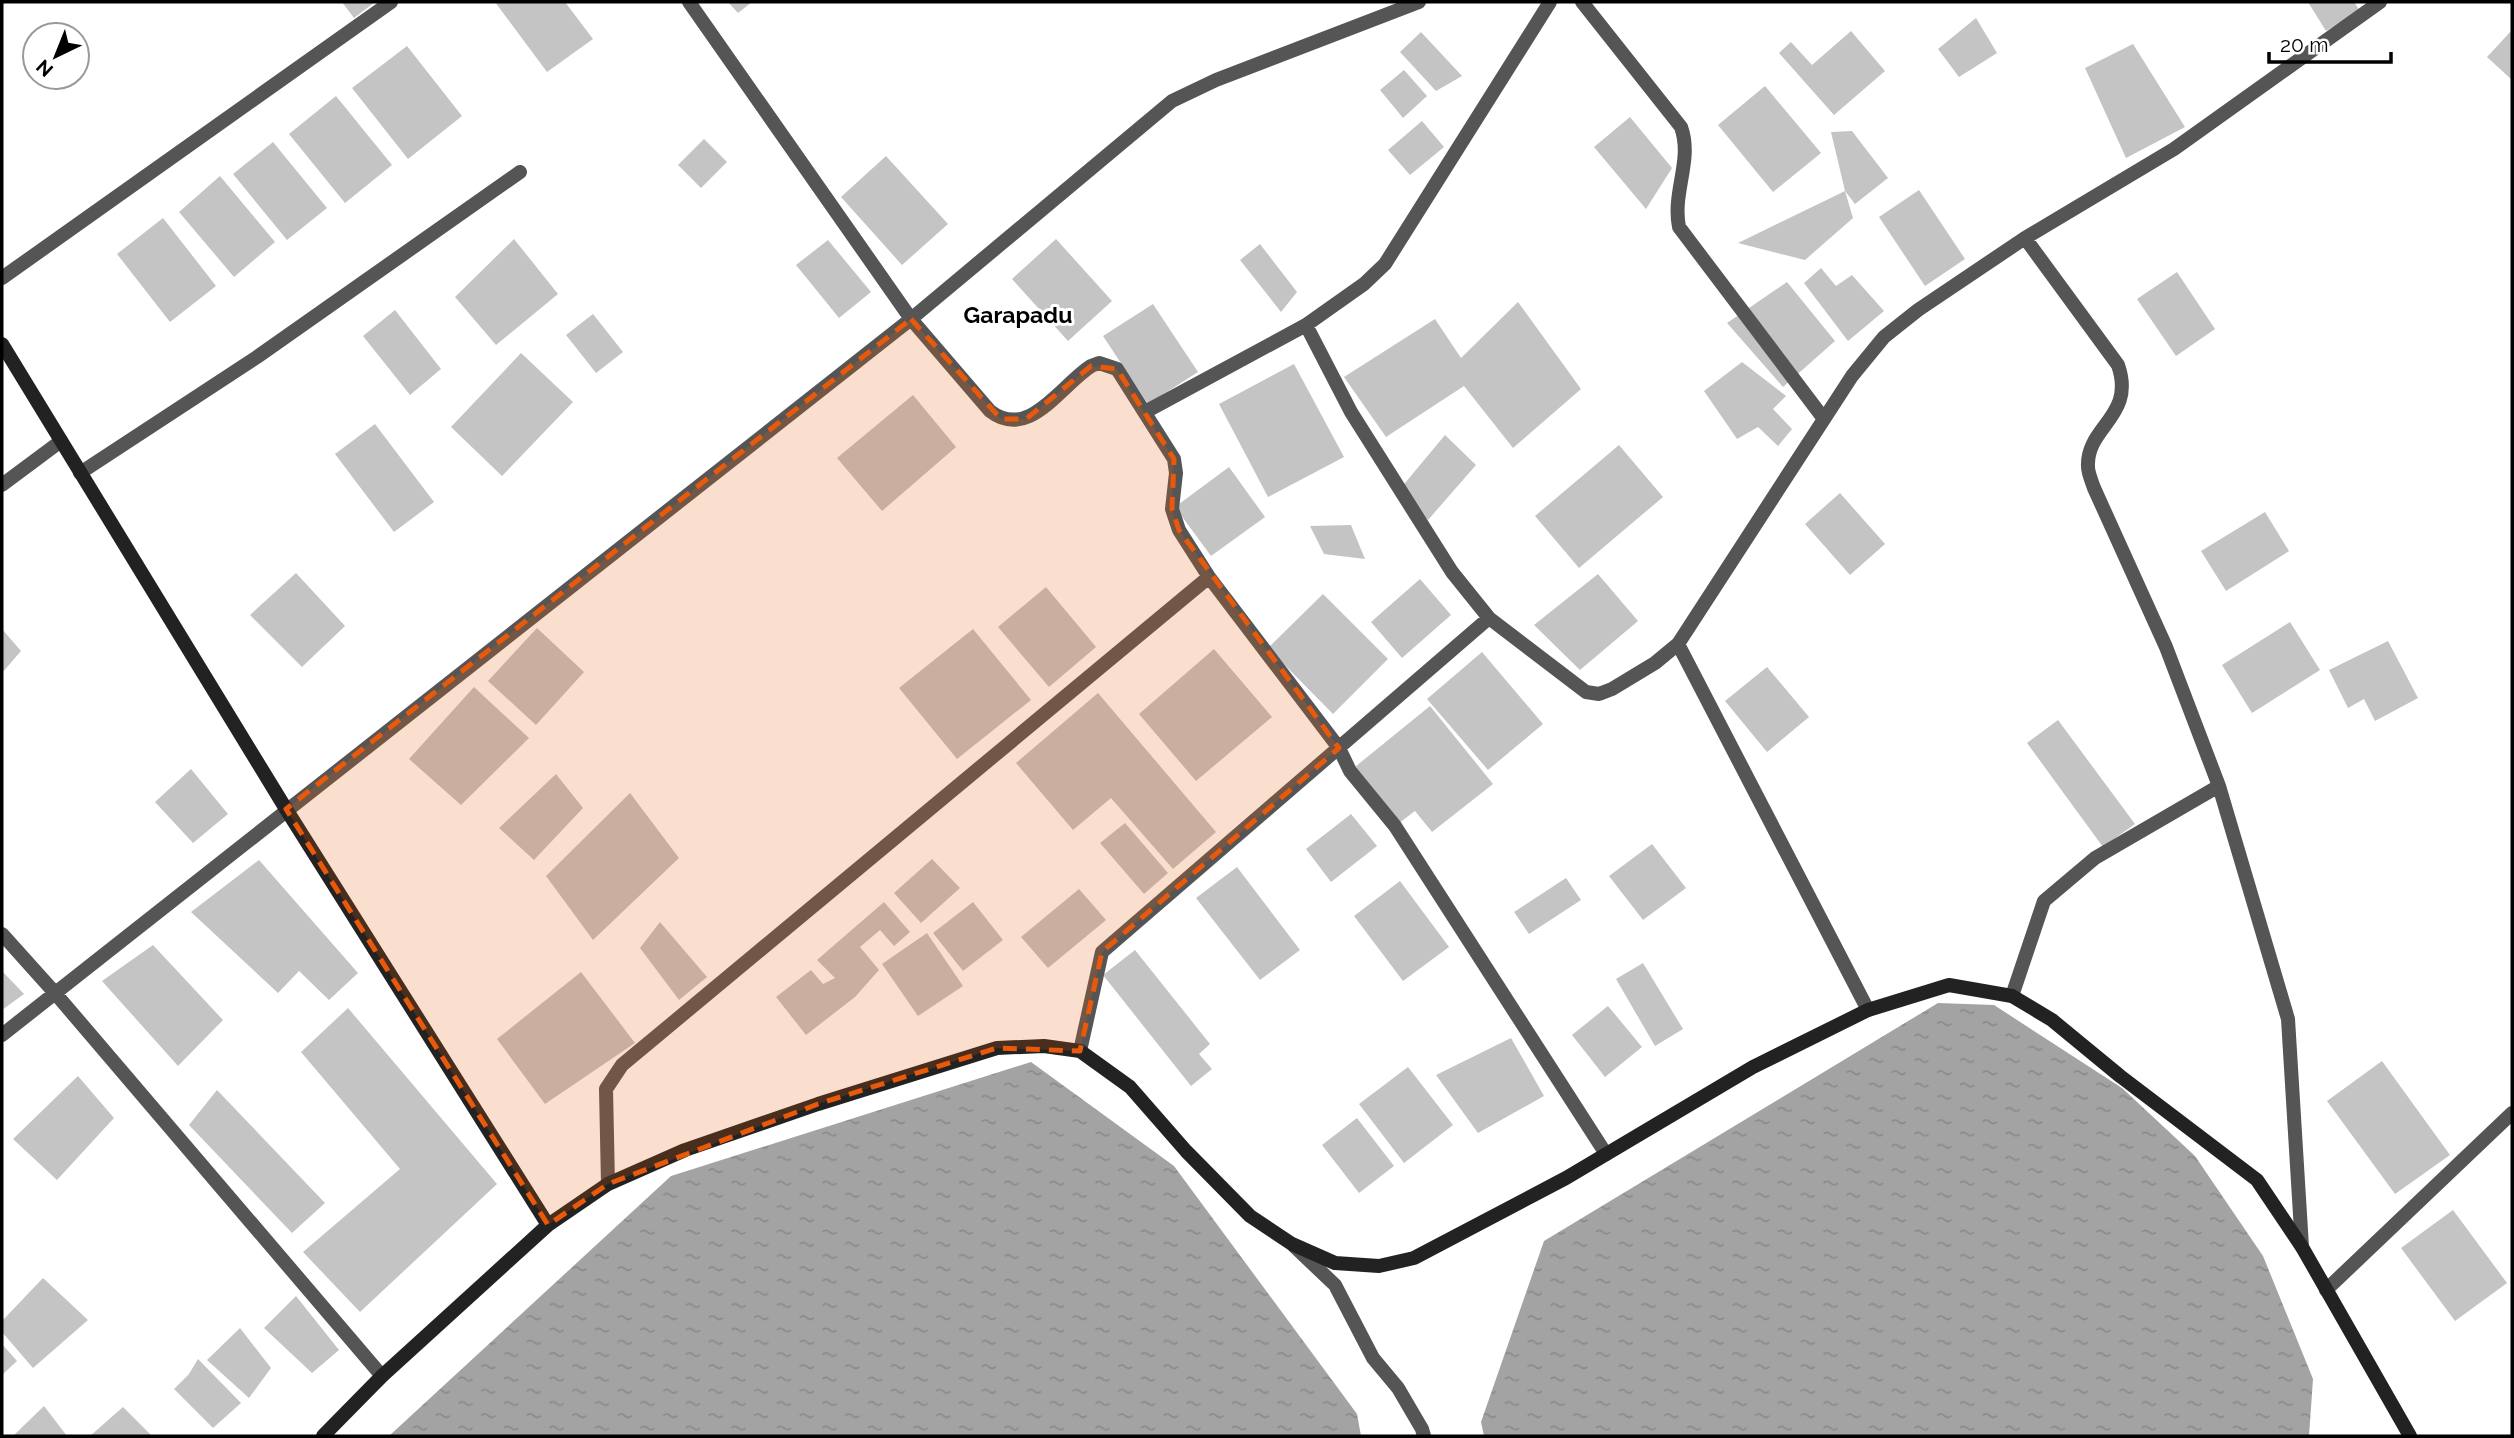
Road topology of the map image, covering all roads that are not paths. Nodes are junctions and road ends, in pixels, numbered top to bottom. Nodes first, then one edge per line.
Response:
1 (391, 2) edge
2 (689, 2) edge
3 (1419, 2) edge
4 (1550, 2) edge
5 (1583, 2) edge
6 (2380, 2) edge
7 (520, 172) dead end
8 (2025, 238) junction
9 (2, 278) edge
10 (911, 318) junction
11 (1306, 325) junction
12 (2, 344) edge
13 (1145, 412) junction
14 (1824, 419) junction
15 (61, 441) junction
16 (80, 473) junction
17 (2, 485) edge
18 (1209, 577) junction
19 (1489, 618) junction
20 (1678, 644) junction
21 (1339, 748) junction
22 (2219, 786) junction
23 (286, 809) junction
24 (2, 934) edge
25 (55, 993) junction
26 (2012, 996) junction
27 (1868, 1010) junction
28 (2, 1035) edge
29 (1080, 1051) junction
30 (2512, 1113) edge
31 (1606, 1154) junction
32 (608, 1184) junction
33 (548, 1225) junction
34 (1292, 1244) junction
35 (2302, 1247) junction
36 (2326, 1290) junction
37 (382, 1376) junction
38 (323, 1436) edge
39 (1424, 1436) edge
40 (2410, 1436) edge

1 - 9 street
2 - 10 street
3 - 10 street
4 - 11 street
5 - 14 street
6 - 8 street
7 - 16 street
8 - 14 street
8 - 22 street
10 - 13 street
10 - 23 street
11 - 13 street
11 - 19 street
12 - 15 main road
13 - 18 street
14 - 20 street
15 - 16 main road
15 - 17 street
16 - 23 main road
18 - 21 street
18 - 32 street
19 - 20 street
19 - 21 street
20 - 27 street
21 - 29 street
21 - 31 street
22 - 26 street
22 - 35 street
23 - 25 street
23 - 33 main road
24 - 25 street
25 - 28 street
25 - 37 street
26 - 27 main road
26 - 35 main road
27 - 31 main road
29 - 32 main road
29 - 34 main road
30 - 36 street
31 - 34 main road
32 - 33 main road
33 - 37 main road
34 - 39 street
35 - 36 main road
36 - 40 main road
37 - 38 main road

